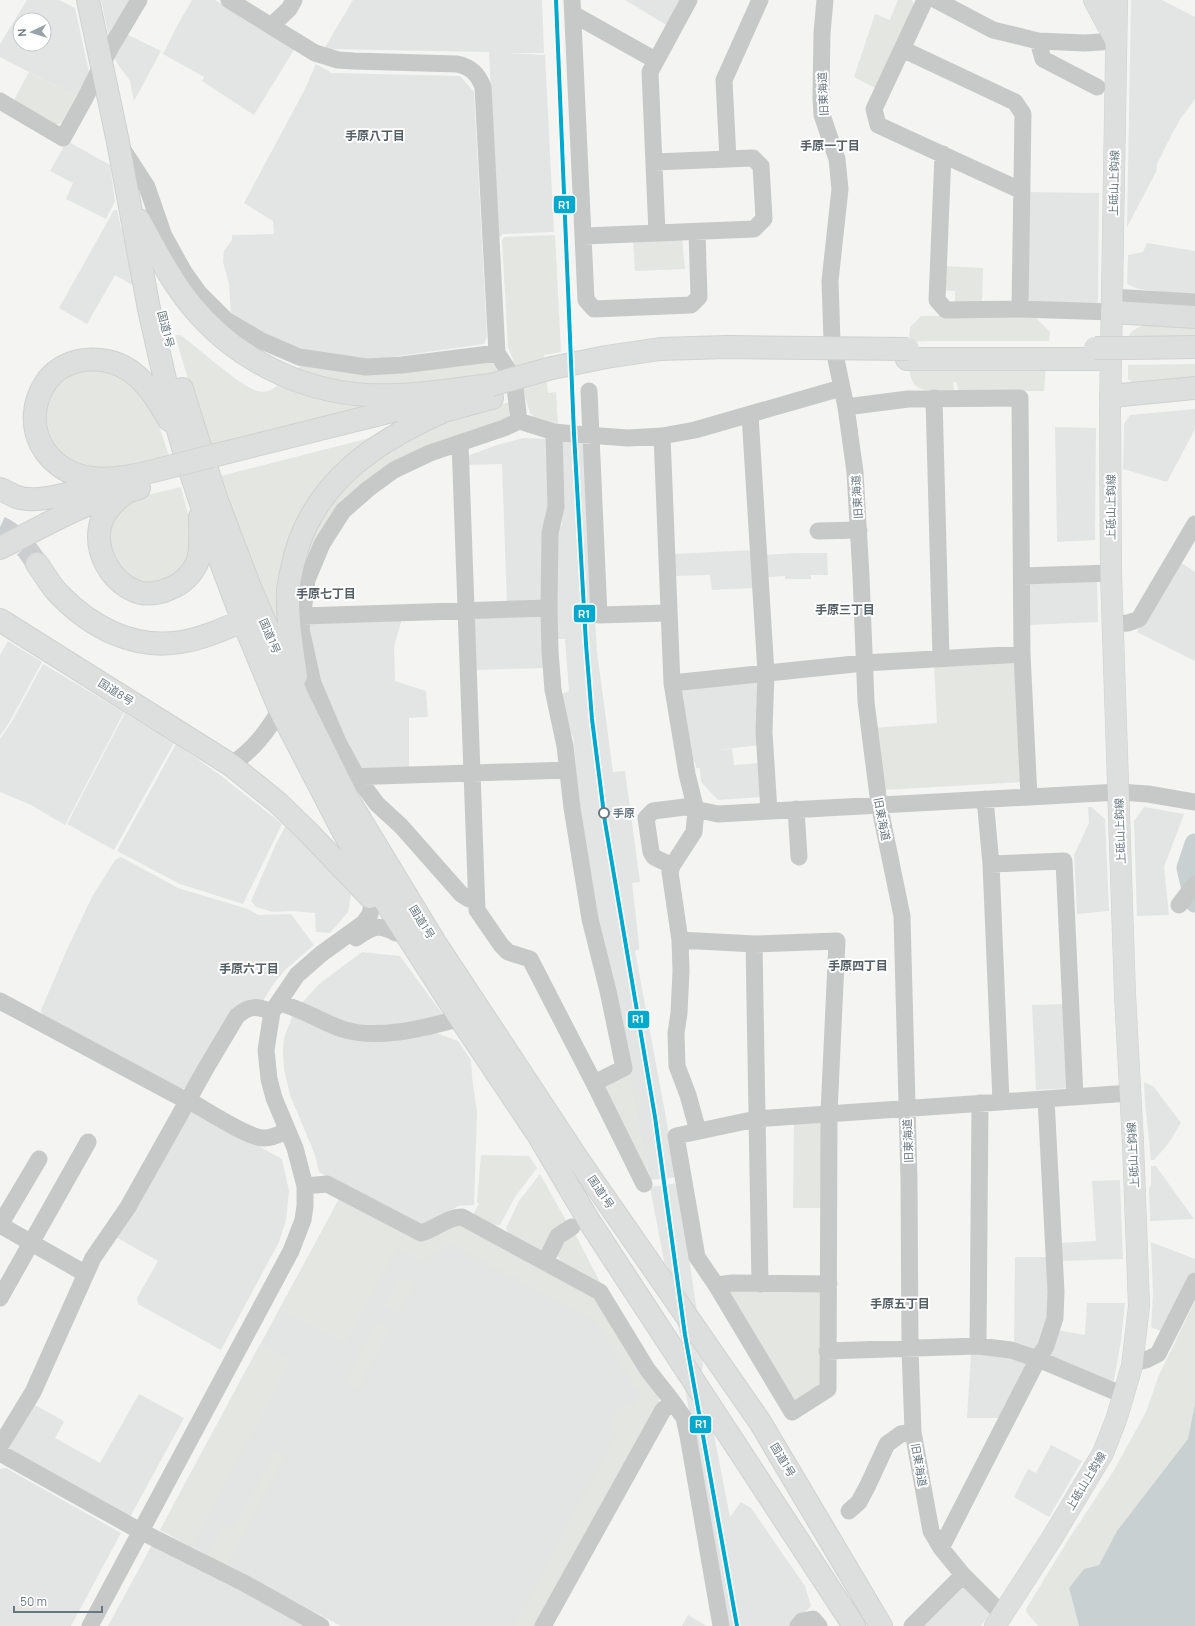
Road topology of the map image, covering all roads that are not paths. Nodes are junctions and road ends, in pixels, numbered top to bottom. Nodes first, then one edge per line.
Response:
1 (88, 0) edge
2 (139, 0) edge
3 (229, 0) edge
4 (294, 0) edge
5 (689, 0) edge
6 (760, 0) edge
7 (825, 0) edge
8 (925, 0) edge
9 (936, 0) edge
10 (1094, 0) edge
11 (1117, 0) edge
12 (572, 7) edge
13 (271, 26) junction
14 (1038, 41) junction
15 (1116, 41) junction
16 (902, 49) junction
17 (655, 60) junction
18 (102, 66) junction
19 (1097, 87) dead end
20 (0, 101) edge
21 (118, 142) junction
22 (943, 154) junction
23 (728, 159) junction
24 (654, 162) junction
25 (1022, 191) junction
26 (139, 220) junction
27 (697, 232) junction
28 (657, 233) junction
29 (584, 236) junction
30 (1195, 302) edge
31 (1112, 304) junction
32 (1020, 309) junction
33 (1195, 317) edge
34 (1195, 347) edge
35 (497, 353) junction
36 (1131, 353) junction
37 (1195, 358) edge
38 (841, 388) junction
39 (1195, 388) edge
40 (492, 391) junction
41 (589, 391) dead end
42 (1111, 396) junction
43 (934, 398) junction
44 (846, 407) junction
45 (440, 413) junction
46 (750, 415) junction
47 (519, 422) junction
48 (554, 432) junction
49 (591, 436) junction
50 (662, 436) junction
51 (460, 443) junction
52 (214, 463) junction
53 (178, 468) junction
54 (137, 482) junction
55 (0, 489) edge
56 (201, 504) junction
57 (1195, 524) edge
58 (859, 530) junction
59 (818, 531) dead end
60 (0, 548) edge
61 (37, 564) tunnel mouth
62 (1111, 574) junction
63 (1022, 576) junction
64 (549, 608) junction
65 (465, 611) junction
66 (669, 613) junction
67 (302, 616) junction
68 (252, 617) junction
69 (0, 620) edge
70 (1112, 624) junction
71 (1022, 654) junction
72 (941, 658) junction
73 (864, 663) junction
74 (766, 673) junction
75 (672, 683) junction
76 (290, 705) junction
77 (231, 765) junction
78 (568, 770) junction
79 (471, 774) junction
80 (347, 777) junction
81 (1119, 792) junction
82 (1029, 797) junction
83 (985, 799) junction
84 (1195, 802) edge
85 (879, 804) junction
86 (796, 809) junction
87 (696, 810) junction
88 (769, 811) junction
89 (799, 857) dead end
90 (991, 864) junction
91 (392, 871) junction
92 (671, 873) junction
93 (1195, 884) edge
94 (378, 900) junction
95 (476, 900) junction
96 (1179, 905) dead end
97 (396, 933) junction
98 (680, 940) junction
99 (754, 944) junction
100 (0, 1001) edge
101 (276, 1014) junction
102 (454, 1020) junction
103 (594, 1083) junction
104 (1130, 1093) junction
105 (1075, 1097) junction
106 (1046, 1099) junction
107 (187, 1101) junction
108 (1001, 1102) junction
109 (980, 1103) junction
110 (907, 1109) junction
111 (829, 1113) junction
112 (756, 1119) junction
113 (287, 1131) junction
114 (698, 1131) junction
115 (88, 1142) dead end
116 (39, 1160) dead end
117 (561, 1173) junction
118 (644, 1184) dead end
119 (305, 1186) junction
120 (0, 1225) edge
121 (572, 1227) dead end
122 (30, 1243) junction
123 (545, 1262) junction
124 (86, 1274) junction
125 (1195, 1281) edge
126 (760, 1284) junction
127 (829, 1284) junction
128 (716, 1285) junction
129 (0, 1298) edge
130 (978, 1346) junction
131 (910, 1348) junction
132 (827, 1351) junction
133 (1038, 1359) junction
134 (1133, 1364) junction
135 (1125, 1394) junction
136 (673, 1402) junction
137 (913, 1432) junction
138 (0, 1446) edge
139 (0, 1454) edge
140 (849, 1511) dead end
141 (140, 1531) junction
142 (941, 1548) junction
143 (963, 1575) junction
144 (1004, 1622) edge
145 (90, 1626) edge
146 (321, 1626) edge
147 (543, 1626) edge
148 (721, 1626) edge
149 (798, 1626) edge
150 (819, 1626) edge
151 (854, 1626) edge
152 (881, 1626) edge
153 (912, 1626) edge

1 - 18 highway, 国道1号
2 - 18 street
3 - 13 street
4 - 13 street
5 - 17 street
6 - 23 street
7 - 38 street, 旧東海道
8 - 16 street
9 - 14 street
10 - 15 main road
11 - 15 main road, 上砥山上鈎線
12 - 17 street
12 - 29 street
13 - 35 street
14 - 15 street
14 - 19 street
15 - 31 main road, 上砥山上鈎線
16 - 22 street
16 - 25 street
17 - 24 street
18 - 20 street
18 - 21 highway, 国道1号
21 - 26 highway, 国道1号
21 - 35 street
21 - 53 highway, 国道1号
22 - 25 street
22 - 32 street
23 - 24 street
23 - 27 street
24 - 28 street
25 - 32 street
26 - 40 highway
26 - 68 highway, 国道1号
27 - 28 street
27 - 29 street
28 - 29 street
30 - 31 street
31 - 32 street
31 - 33 highway
31 - 42 main road, 上砥山上鈎線
34 - 36 highway
35 - 47 street
36 - 37 highway
36 - 40 highway, bridge
38 - 44 street, 旧東海道
38 - 46 street
39 - 42 highway
40 - 45 highway
40 - 52 highway
41 - 49 street
42 - 62 main road, 上砥山上鈎線
43 - 44 street
43 - 63 street
43 - 72 street
44 - 58 street, 旧東海道
45 - 52 highway
45 - 76 highway
46 - 50 street
46 - 74 street
47 - 48 street
47 - 51 street
48 - 49 street
48 - 64 street
49 - 50 street
49 - 66 street
50 - 66 street
51 - 65 street
51 - 67 street
52 - 53 highway, bridge
53 - 54 highway
53 - 54 highway
53 - 56 highway, 国道1号
54 - 55 highway
54 - 56 highway
54 - 60 highway
56 - 68 highway, 国道1号
57 - 70 street
58 - 59 street
58 - 73 street, 旧東海道
61 - 68 highway
62 - 63 street
62 - 70 main road, 上砥山上鈎線
63 - 71 street
64 - 65 street
64 - 78 street
65 - 67 street
65 - 79 street
66 - 75 street
67 - 80 street
68 - 76 highway, 国道1号
69 - 77 highway, 国道8号
70 - 81 main road, 上砥山上鈎線
71 - 72 street
71 - 82 street
72 - 73 street
73 - 74 street
73 - 85 street, 旧東海道
74 - 75 street
74 - 88 street
75 - 87 street
76 - 77 street
76 - 80 highway, 国道1号
76 - 94 highway, 国道1号
77 - 94 highway, 国道8号
78 - 79 street
78 - 103 street
79 - 80 street
79 - 95 street
80 - 91 highway, 国道1号
80 - 95 street
81 - 82 street
81 - 84 street
81 - 104 main road, 上砥山上鈎線
82 - 83 street
83 - 85 street
83 - 90 street
85 - 86 street
85 - 110 street, 旧東海道
86 - 88 street
86 - 89 street
87 - 88 street
87 - 92 street
87 - 92 street
90 - 105 street
90 - 108 street
91 - 94 highway
91 - 152 highway, 国道1号
92 - 98 street
93 - 96 street
94 - 97 highway
94 - 101 street
94 - 117 highway, 国道1号
95 - 103 street
97 - 101 street
97 - 102 highway
98 - 99 street
98 - 114 street
99 - 111 street
99 - 112 street
100 - 107 street
101 - 102 street
101 - 107 street
101 - 113 street
102 - 117 highway
103 - 118 street
104 - 105 street
104 - 134 main road, 上砥山上鈎線
105 - 106 street
106 - 108 street
106 - 133 street
107 - 113 street
107 - 124 street
108 - 109 street
109 - 110 street
109 - 130 street
110 - 111 street
110 - 131 street, 旧東海道
111 - 112 street
111 - 127 street
112 - 114 street
112 - 126 street
113 - 119 street
114 - 128 street
115 - 122 street
116 - 120 street
117 - 151 highway, 国道1号
119 - 123 street
119 - 141 street
120 - 122 street
121 - 123 street
122 - 124 street
122 - 129 street
123 - 136 street
124 - 138 street
125 - 134 street
126 - 127 street
126 - 128 street
127 - 132 street
128 - 132 street
130 - 131 street
130 - 133 street
131 - 132 street
131 - 137 street, 旧東海道
133 - 135 street
133 - 142 street
134 - 135 main road, 上砥山上鈎線
135 - 144 main road, 上砥山上鈎線
136 - 147 street
136 - 148 street
137 - 140 street
137 - 142 street, 旧東海道
139 - 141 street
141 - 145 street
141 - 146 street
142 - 143 street, 旧東海道
143 - 144 street, 旧東海道
143 - 153 street
149 - 150 street

